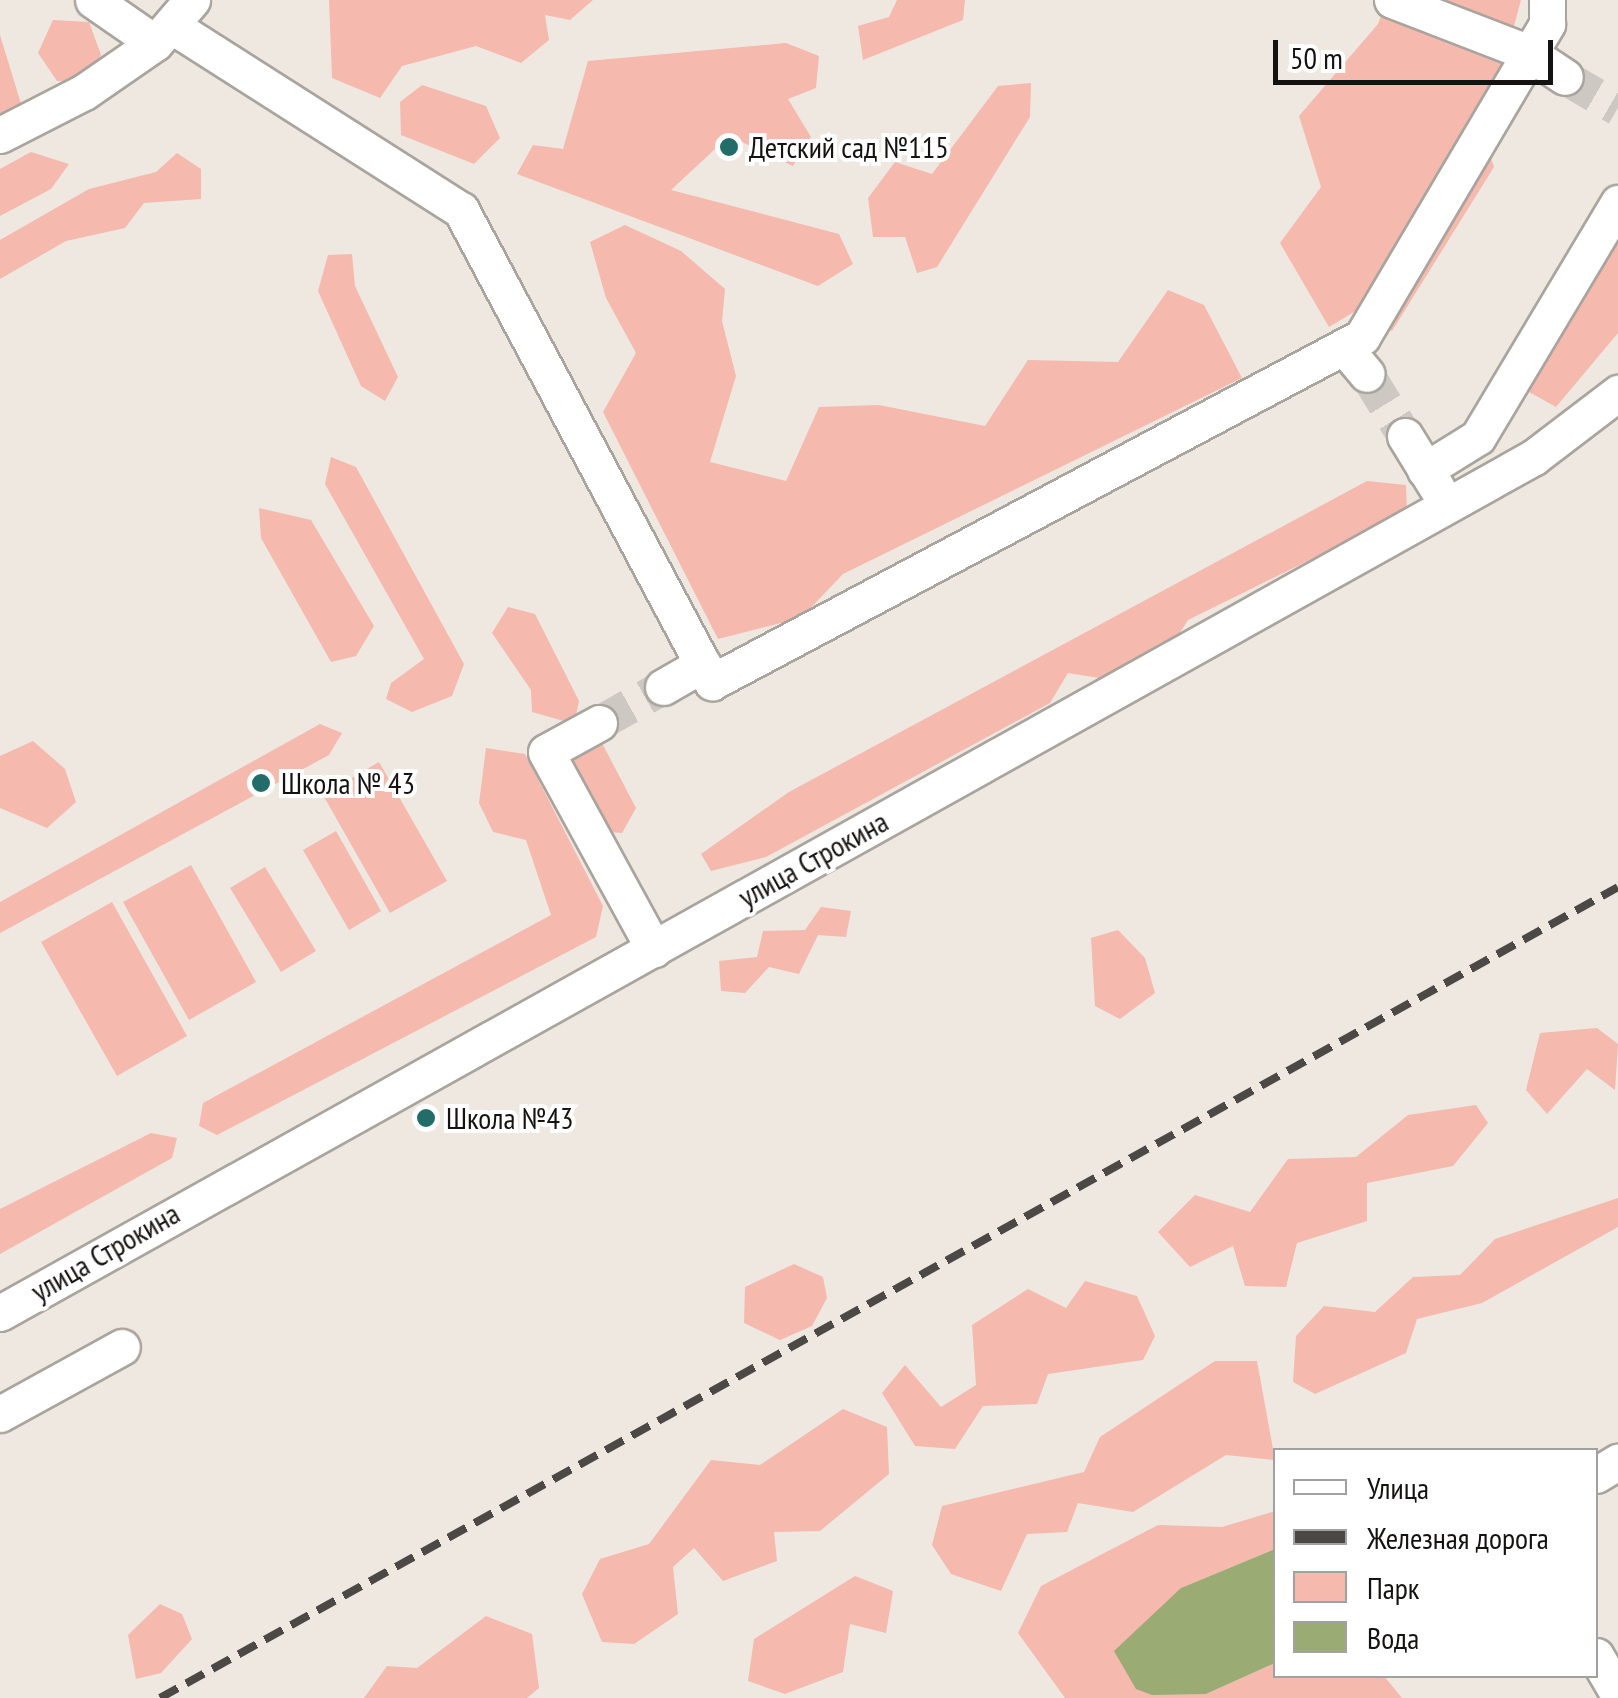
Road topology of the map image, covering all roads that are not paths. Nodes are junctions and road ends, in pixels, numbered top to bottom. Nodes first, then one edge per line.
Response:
1 (93, 0) edge
2 (1392, 0) edge
3 (1547, 0) edge
4 (174, 24) edge
5 (1529, 53) junction
6 (1566, 77) tunnel mouth
7 (0, 135) edge
8 (1618, 204) edge
9 (1344, 347) junction
10 (1367, 374) tunnel mouth
11 (1618, 393) edge
12 (1404, 436) tunnel mouth
13 (1426, 470) junction
14 (1448, 506) junction
15 (703, 664) junction
16 (663, 687) tunnel mouth
17 (600, 723) tunnel mouth
18 (654, 949) junction
19 (0, 1313) edge
20 (122, 1347) dead end
21 (2, 1409) edge
22 (1598, 1659) edge
23 (1618, 1694) edge

1 - 4 street
2 - 5 street
3 - 5 street
4 - 7 street
4 - 15 street
5 - 6 street
5 - 9 street
8 - 13 street
9 - 10 street
9 - 15 street
11 - 14 street, улица Строкина
12 - 13 street
13 - 14 street
14 - 18 street, улица Строкина
15 - 16 street
17 - 18 street
18 - 19 street, улица Строкина
20 - 21 street
22 - 23 street

